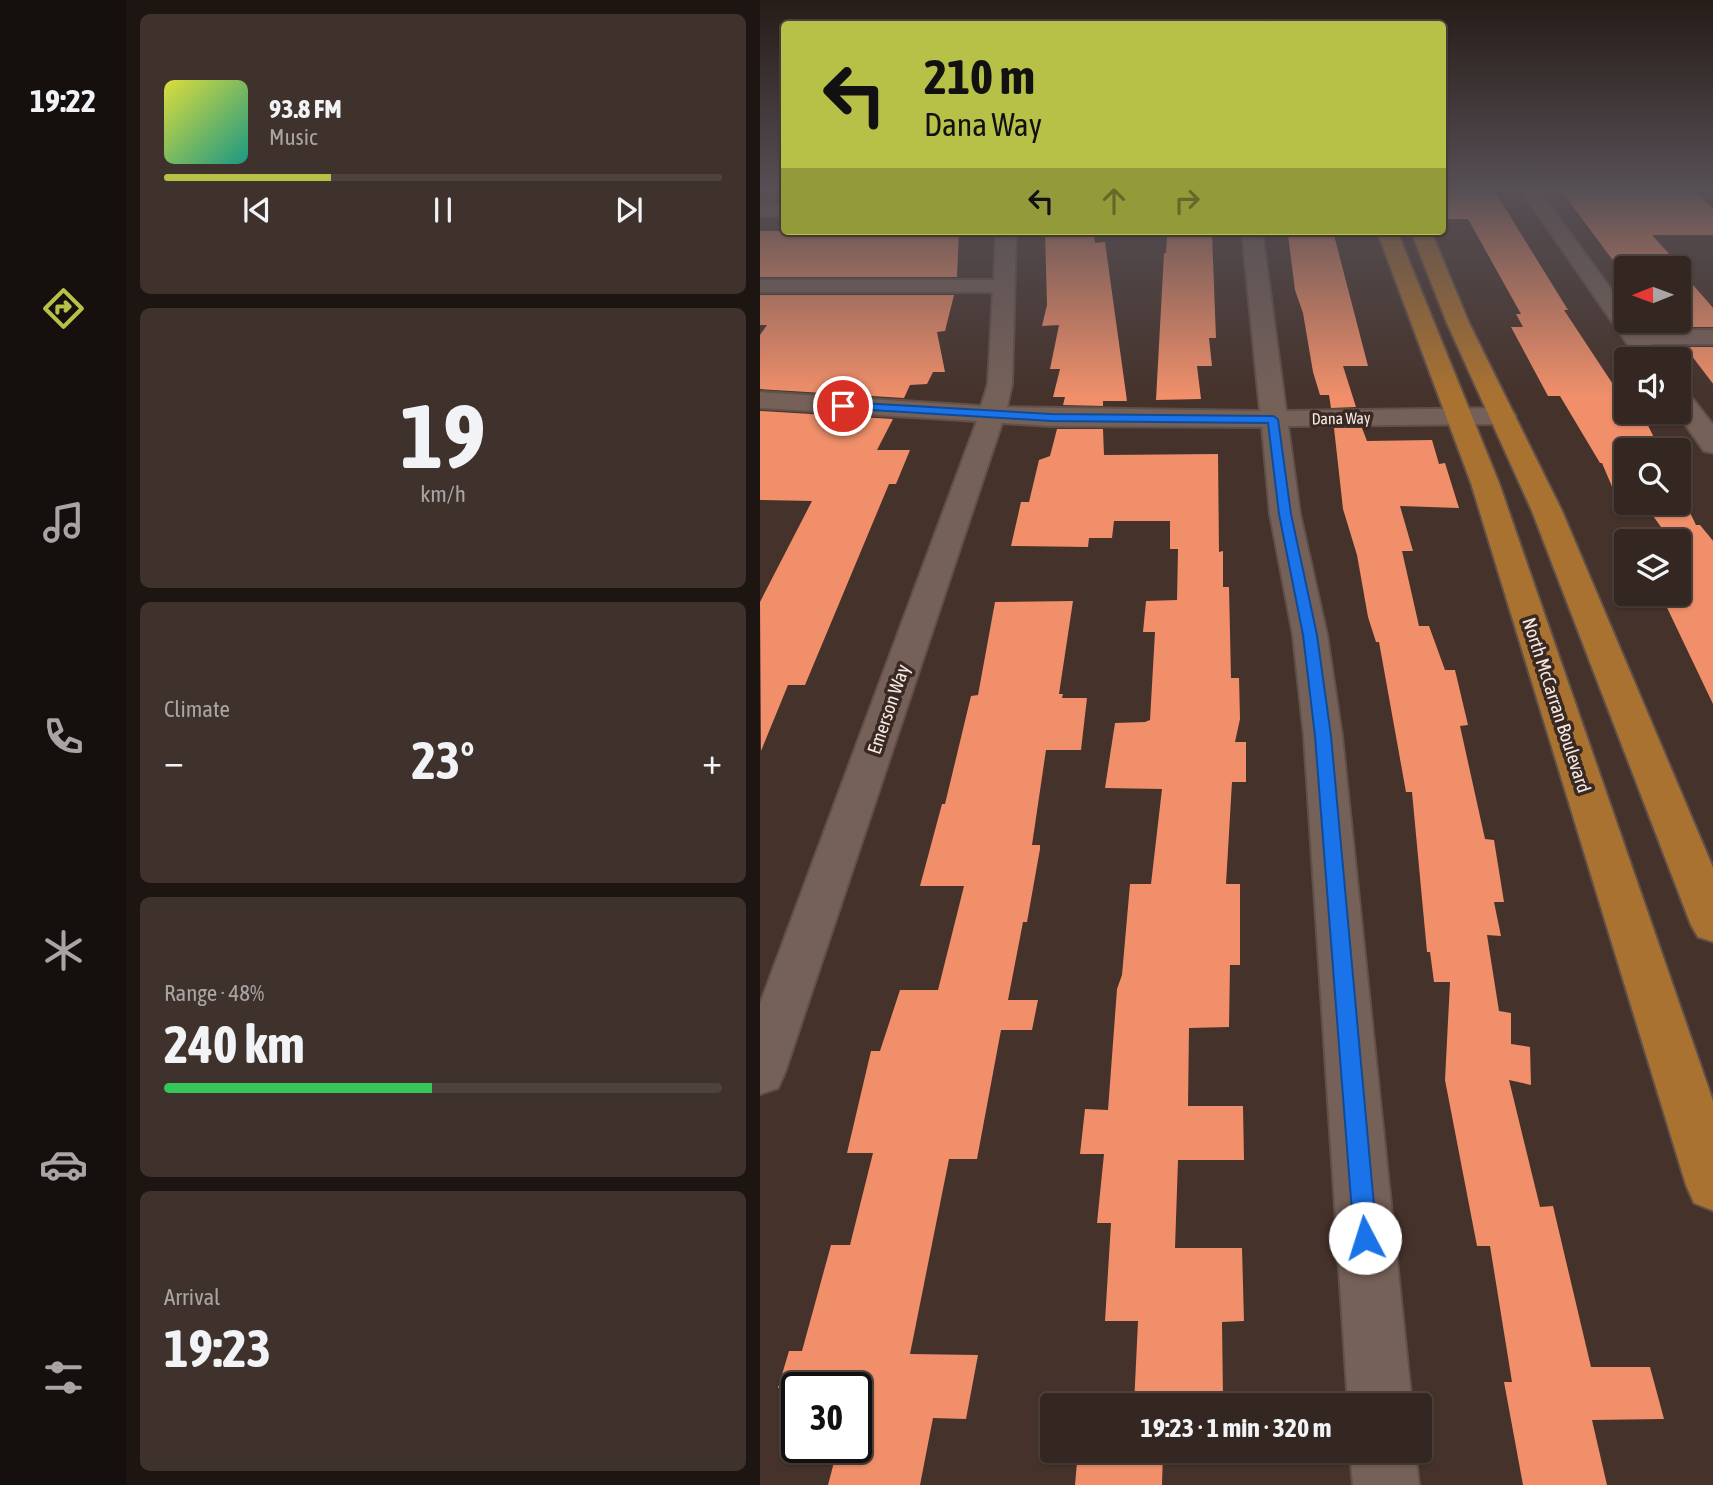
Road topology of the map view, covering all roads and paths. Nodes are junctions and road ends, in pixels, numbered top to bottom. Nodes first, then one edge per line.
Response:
1 (1005, 258) edge
2 (1255, 258) edge
3 (1397, 258) edge
4 (1432, 258) edge
5 (1578, 258) edge
6 (760, 286) edge
7 (1004, 286) junction
8 (1634, 337) junction
9 (1714, 337) edge
10 (1641, 347) edge
11 (760, 400) edge
12 (1691, 414) edge
13 (992, 415) junction
14 (1503, 416) junction
15 (1459, 417) junction
16 (1273, 419) junction
17 (1714, 445) edge
18 (1714, 925) edge
19 (760, 1072) edge
20 (1714, 1185) edge
21 (1379, 1393) edge
22 (1385, 1463) edge
23 (1386, 1485) edge

1 - 7 street, Emerson Way
2 - 16 street
3 - 15 main road, North McCarran Boulevard
4 - 14 main road
5 - 8 street
6 - 7 street
7 - 13 street, Emerson Way
8 - 9 street
8 - 10 street
11 - 13 street, Dana Way
12 - 17 street
13 - 16 street, Dana Way
13 - 19 street, Emerson Way
14 - 15 street, Dana Way
14 - 18 main road
15 - 16 street, Dana Way
15 - 20 main road, North McCarran Boulevard
16 - 21 street
22 - 23 street

